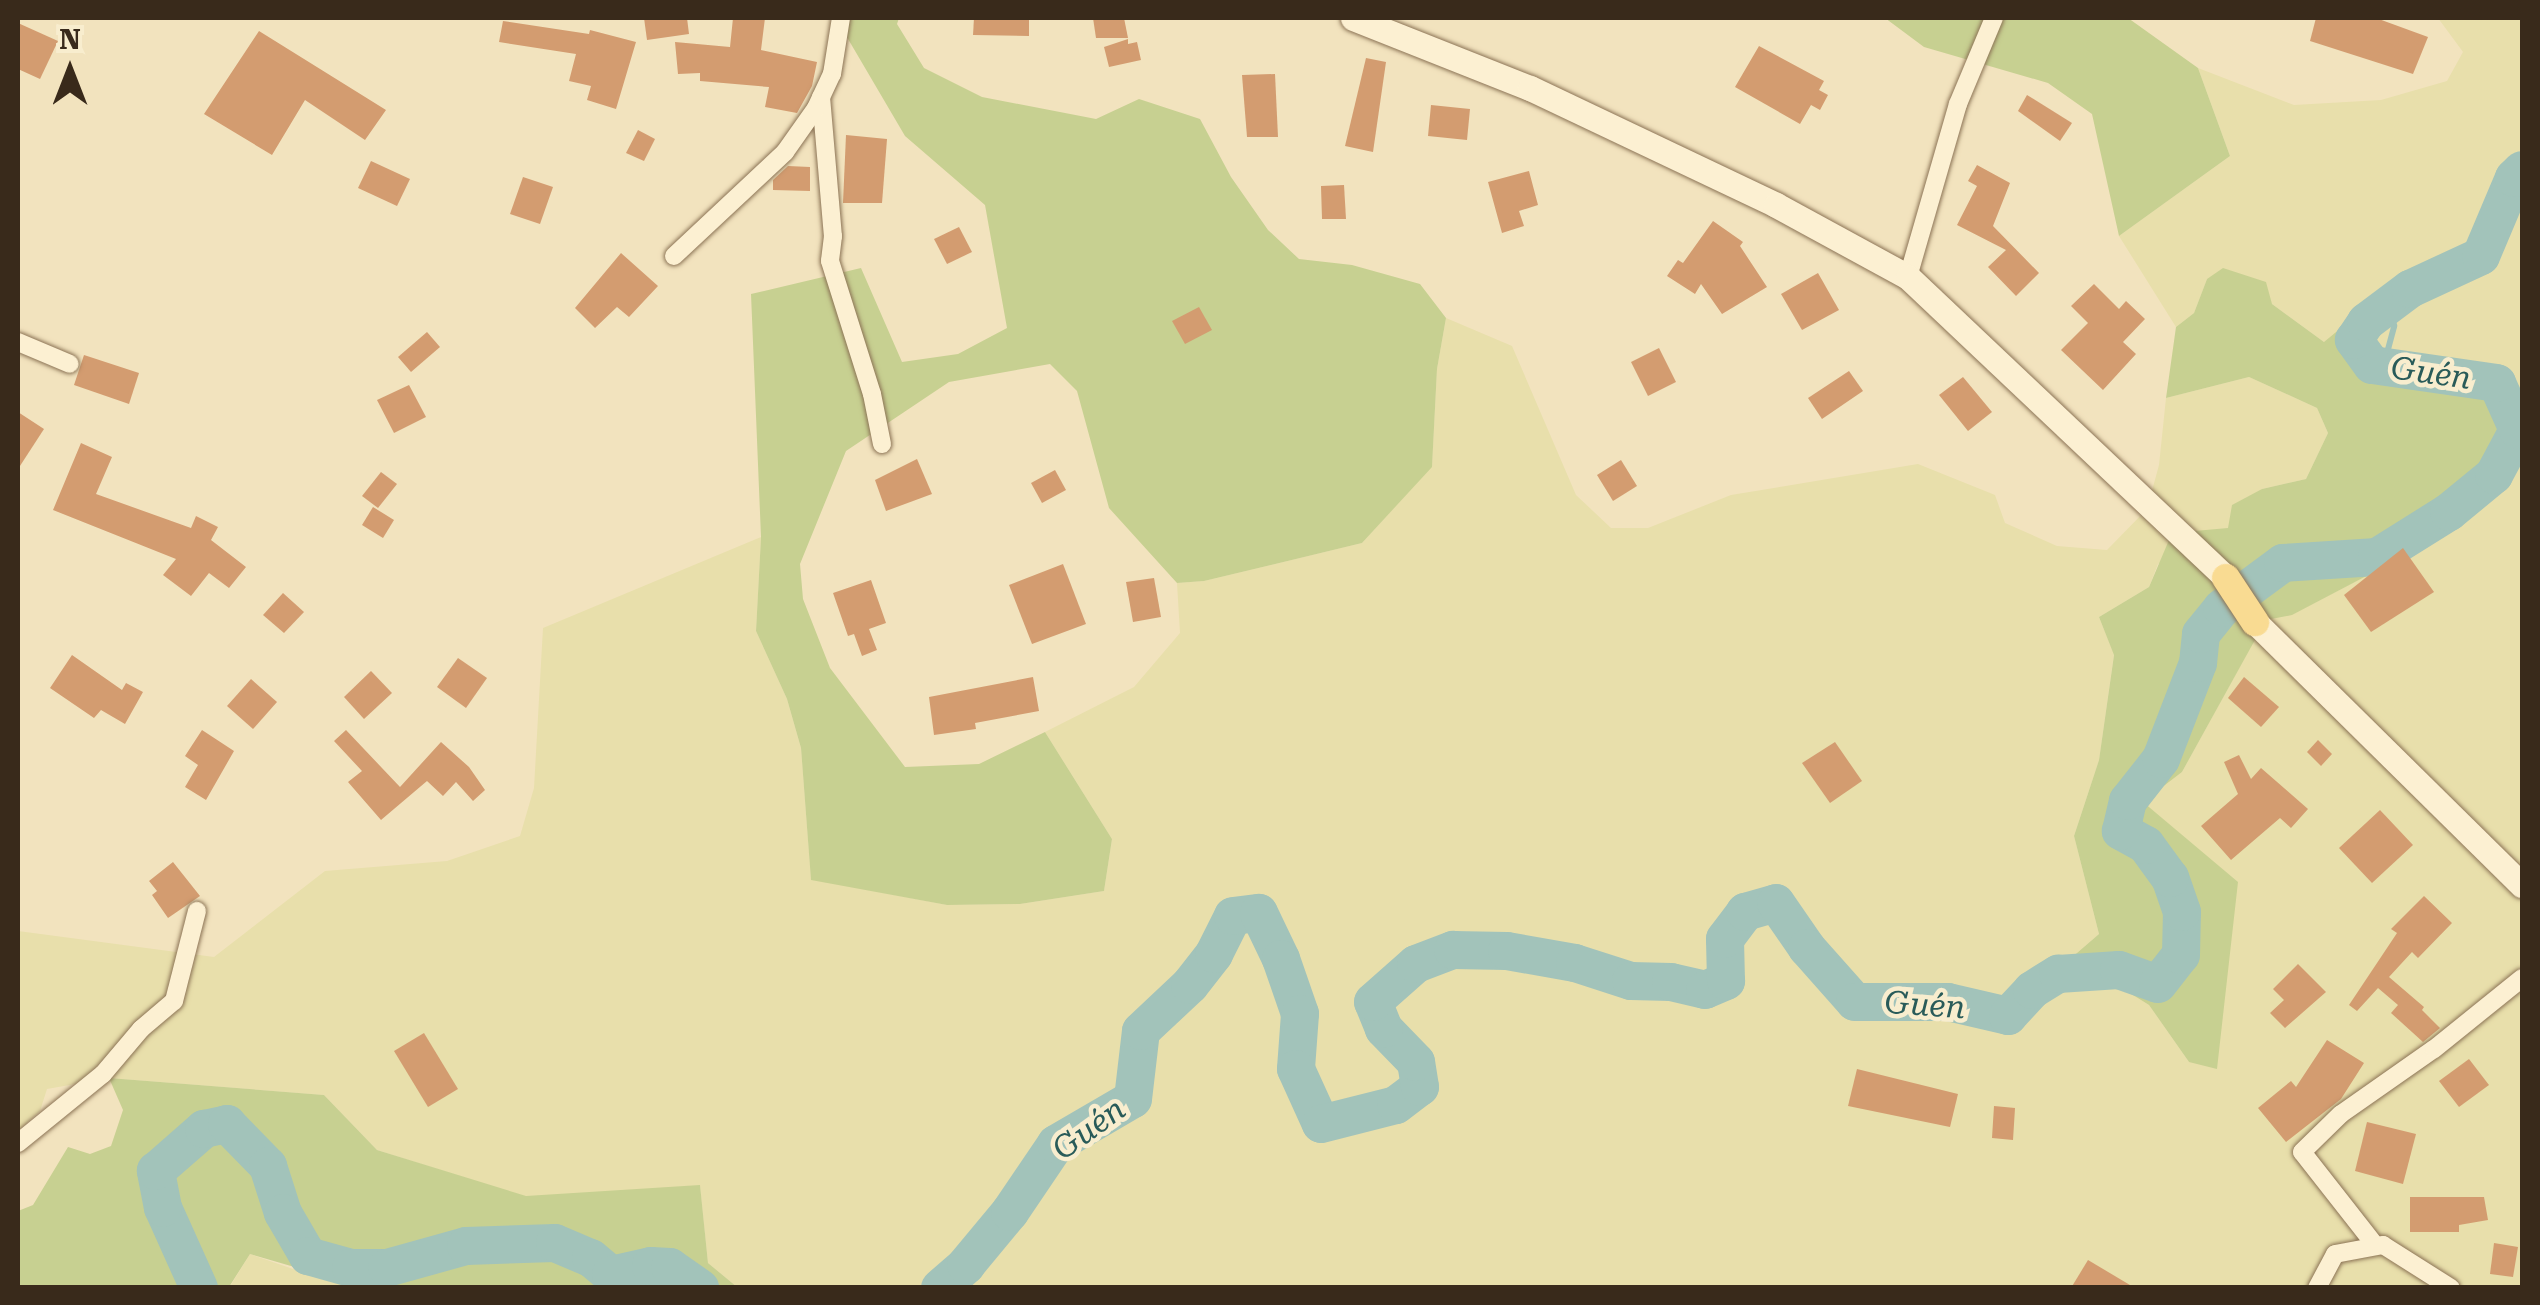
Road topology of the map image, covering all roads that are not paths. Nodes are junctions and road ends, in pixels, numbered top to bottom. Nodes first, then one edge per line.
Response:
1 (841, 18) edge
2 (1353, 18) edge
3 (1994, 18) edge
4 (821, 96) junction
5 (674, 256) dead end
6 (1908, 277) junction
7 (18, 342) edge
8 (70, 364) dead end
9 (882, 444) dead end
10 (2226, 578) joint
11 (2254, 622) joint
12 (2522, 885) edge
13 (197, 911) dead end
14 (2522, 978) edge
15 (18, 1143) edge
16 (2375, 1245) junction
17 (2317, 1288) edge
18 (2451, 1288) edge

1 - 4 street
2 - 6 main road
3 - 6 street
4 - 5 street
4 - 9 street
6 - 10 main road
7 - 8 street
10 - 11 main road
11 - 12 main road
13 - 15 street
14 - 16 street
16 - 17 street
16 - 18 street

